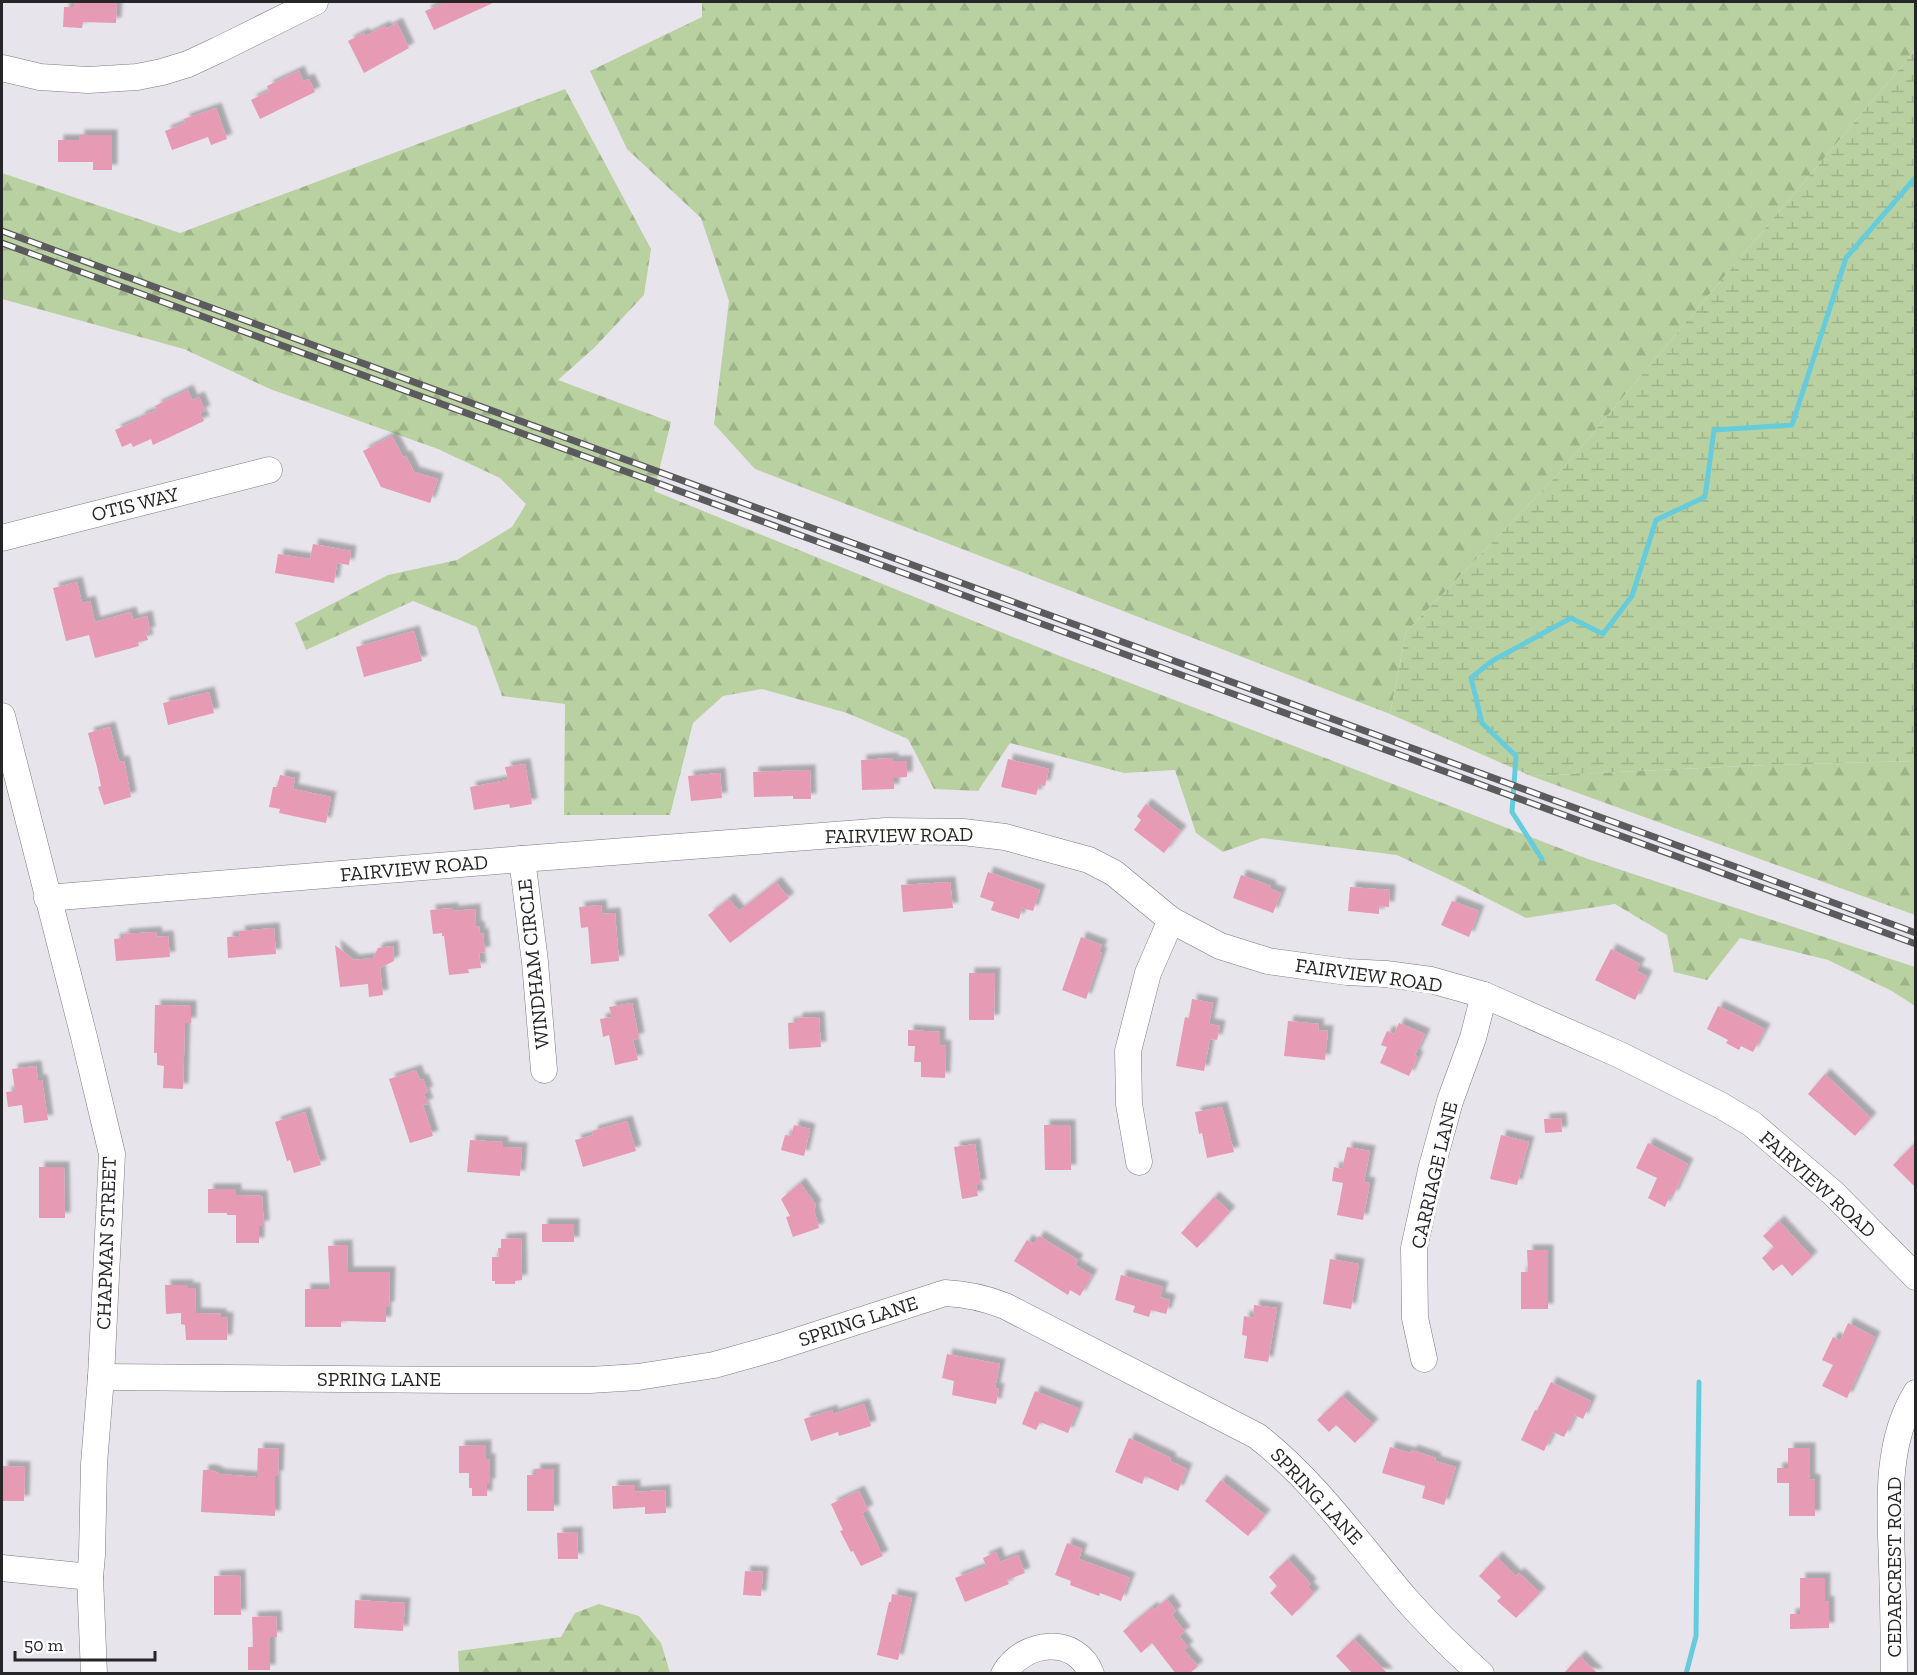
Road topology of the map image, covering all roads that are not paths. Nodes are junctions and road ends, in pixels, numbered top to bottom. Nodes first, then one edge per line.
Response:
1 (315, 2) edge
2 (2, 68) edge
3 (269, 470) dead end
4 (2, 538) edge
5 (2, 724) edge
6 (522, 859) junction
7 (47, 898) junction
8 (1171, 920) junction
9 (1484, 995) junction
10 (543, 1070) dead end
11 (1139, 1162) dead end
12 (1916, 1276) edge
13 (1424, 1359) dead end
14 (101, 1377) junction
15 (1916, 1393) edge
16 (2, 1568) edge
17 (90, 1577) junction
18 (94, 1674) edge
19 (1004, 1674) edge
20 (1091, 1674) edge
21 (1481, 1674) edge
22 (1894, 1674) edge

1 - 2 street
3 - 4 street, OTIS WAY
5 - 7 street, CHAPMAN STREET
6 - 7 street, FAIRVIEW ROAD
6 - 8 street, FAIRVIEW ROAD
6 - 10 street, WINDHAM CIRCLE
7 - 14 street, CHAPMAN STREET
8 - 9 street, FAIRVIEW ROAD
8 - 11 street
9 - 12 street, FAIRVIEW ROAD
9 - 13 street, CARRIAGE LANE
14 - 17 street, CHAPMAN STREET
14 - 21 street, SPRING LANE
15 - 22 street, CEDARCREST ROAD
16 - 17 street
17 - 18 street, CHAPMAN STREET
19 - 20 street

